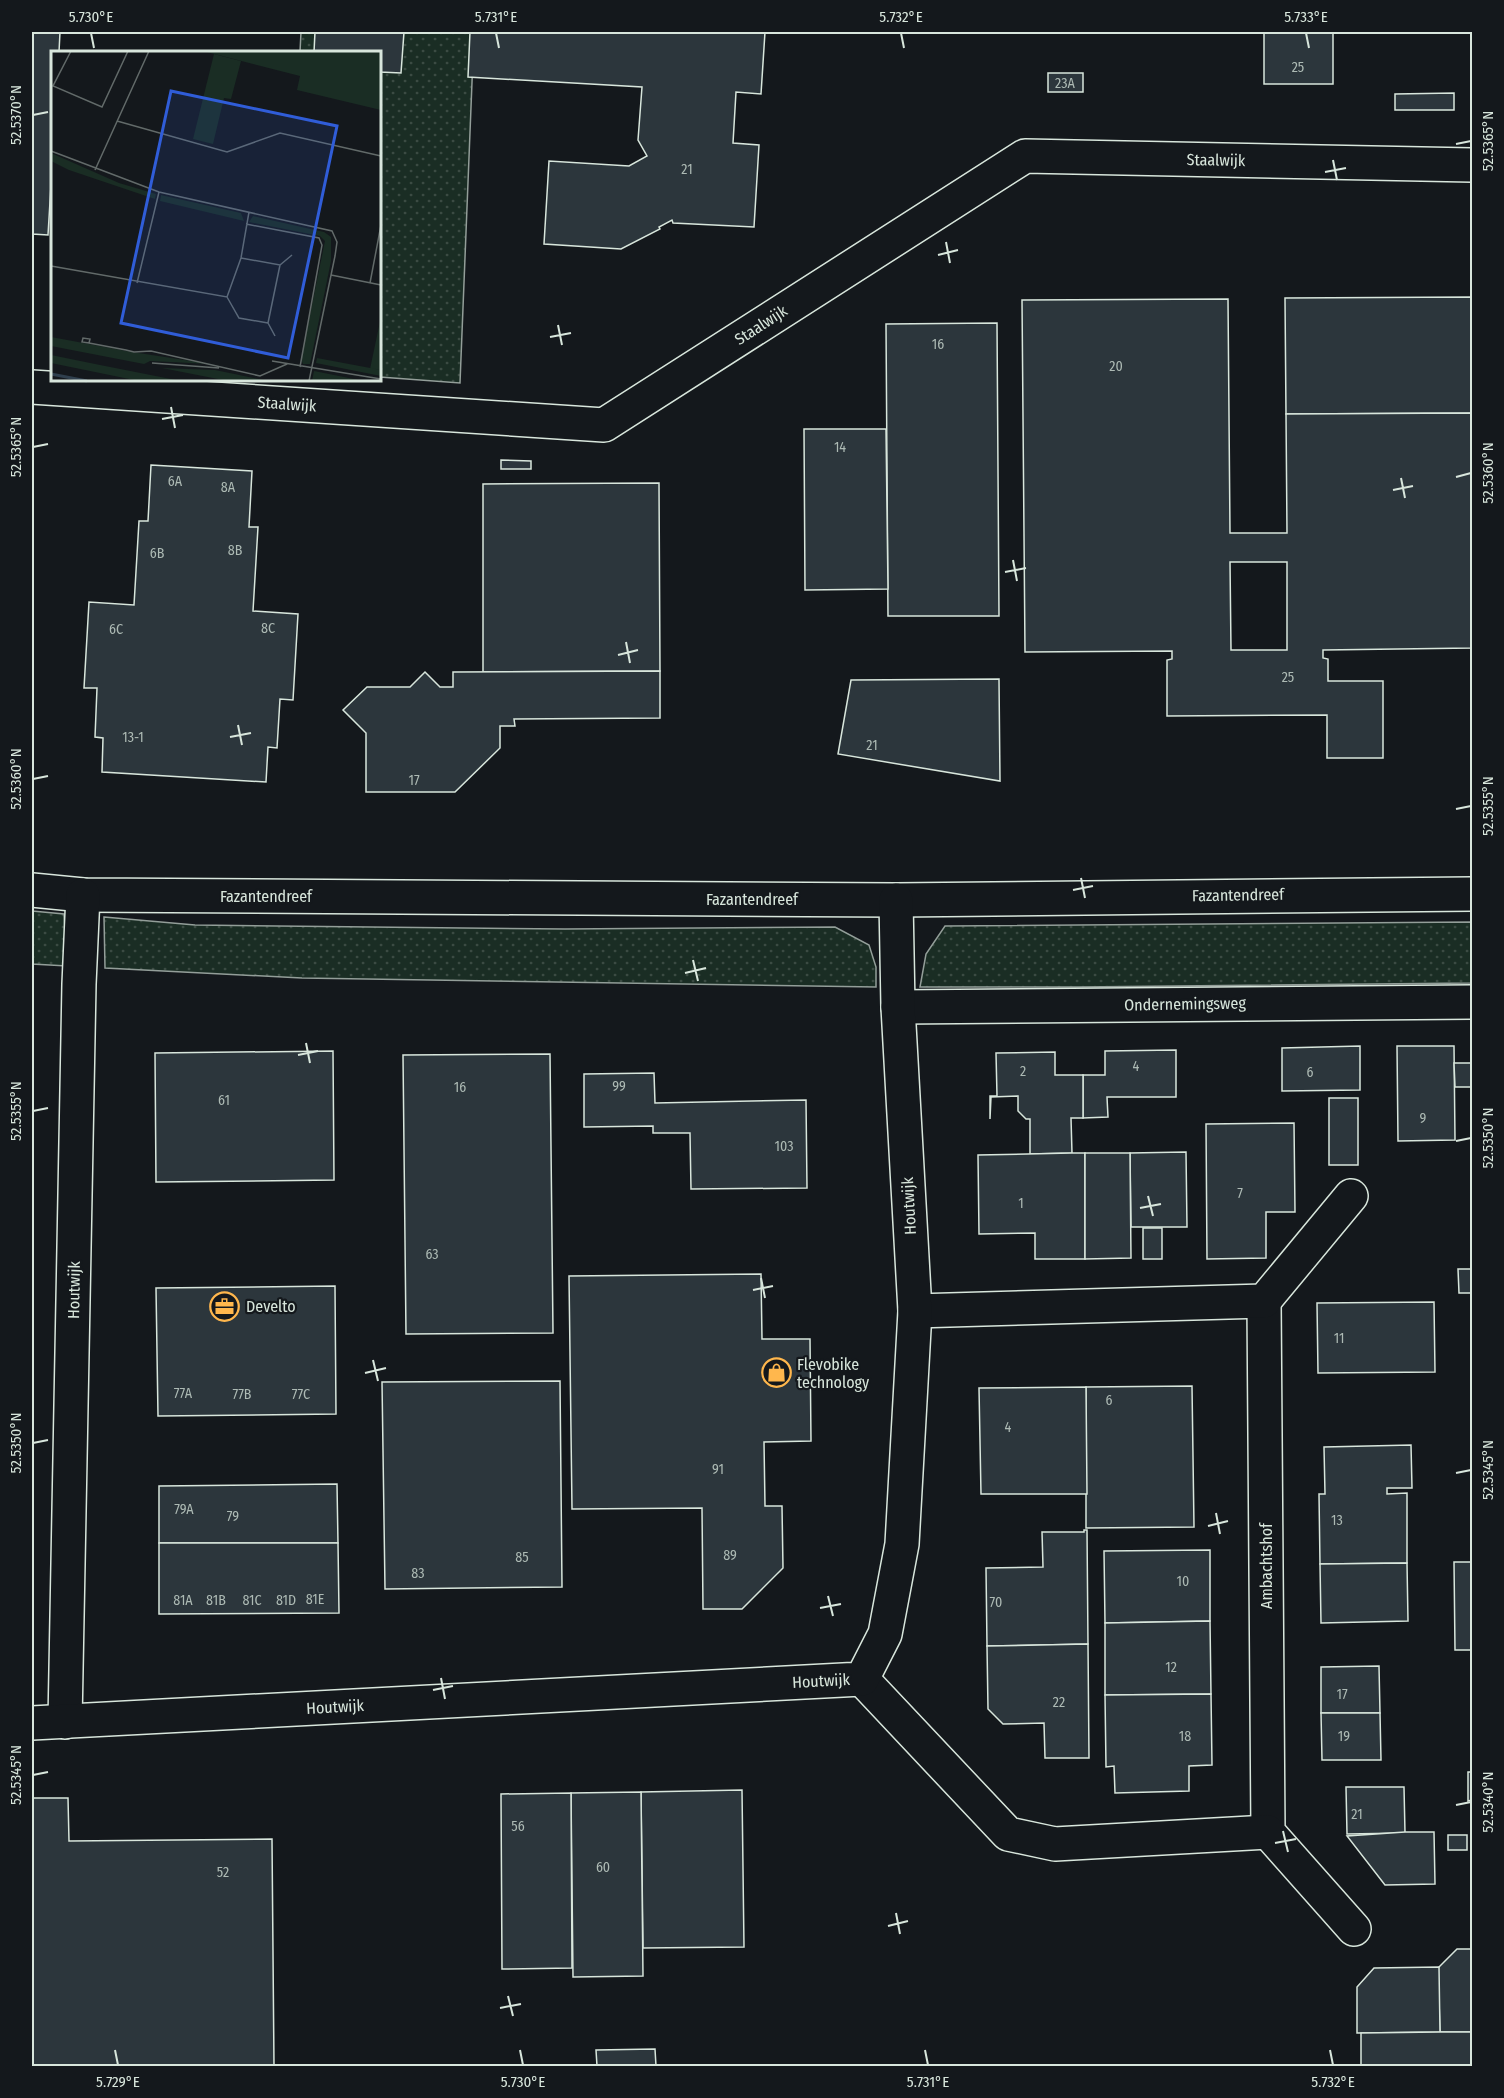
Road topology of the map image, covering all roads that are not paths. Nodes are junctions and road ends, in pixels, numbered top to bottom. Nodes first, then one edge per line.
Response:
1 (1473, 165) edge
2 (32, 387) edge
3 (32, 890) edge
4 (1473, 894) edge
5 (83, 895) junction
6 (896, 900) junction
7 (1473, 1002) edge
8 (898, 1007) junction
9 (1351, 1196) dead end
10 (1264, 1301) junction
11 (915, 1311) junction
12 (862, 1679) junction
13 (32, 1722) edge
14 (65, 1722) junction
15 (1268, 1832) junction
16 (1354, 1929) dead end

1 - 2 street, Staalwijk
3 - 5 street, Fazantendreef
4 - 6 street, Fazantendreef
5 - 6 street, Fazantendreef
5 - 14 street, Houtwijk
6 - 8 street, Houtwijk
7 - 8 street, Ondernemingsweg
8 - 11 street, Houtwijk
9 - 10 street
10 - 11 street
10 - 15 street, Ambachtshof
11 - 12 street, Houtwijk
12 - 14 street, Houtwijk
12 - 15 street
13 - 14 street, Houtwijk
15 - 16 street

